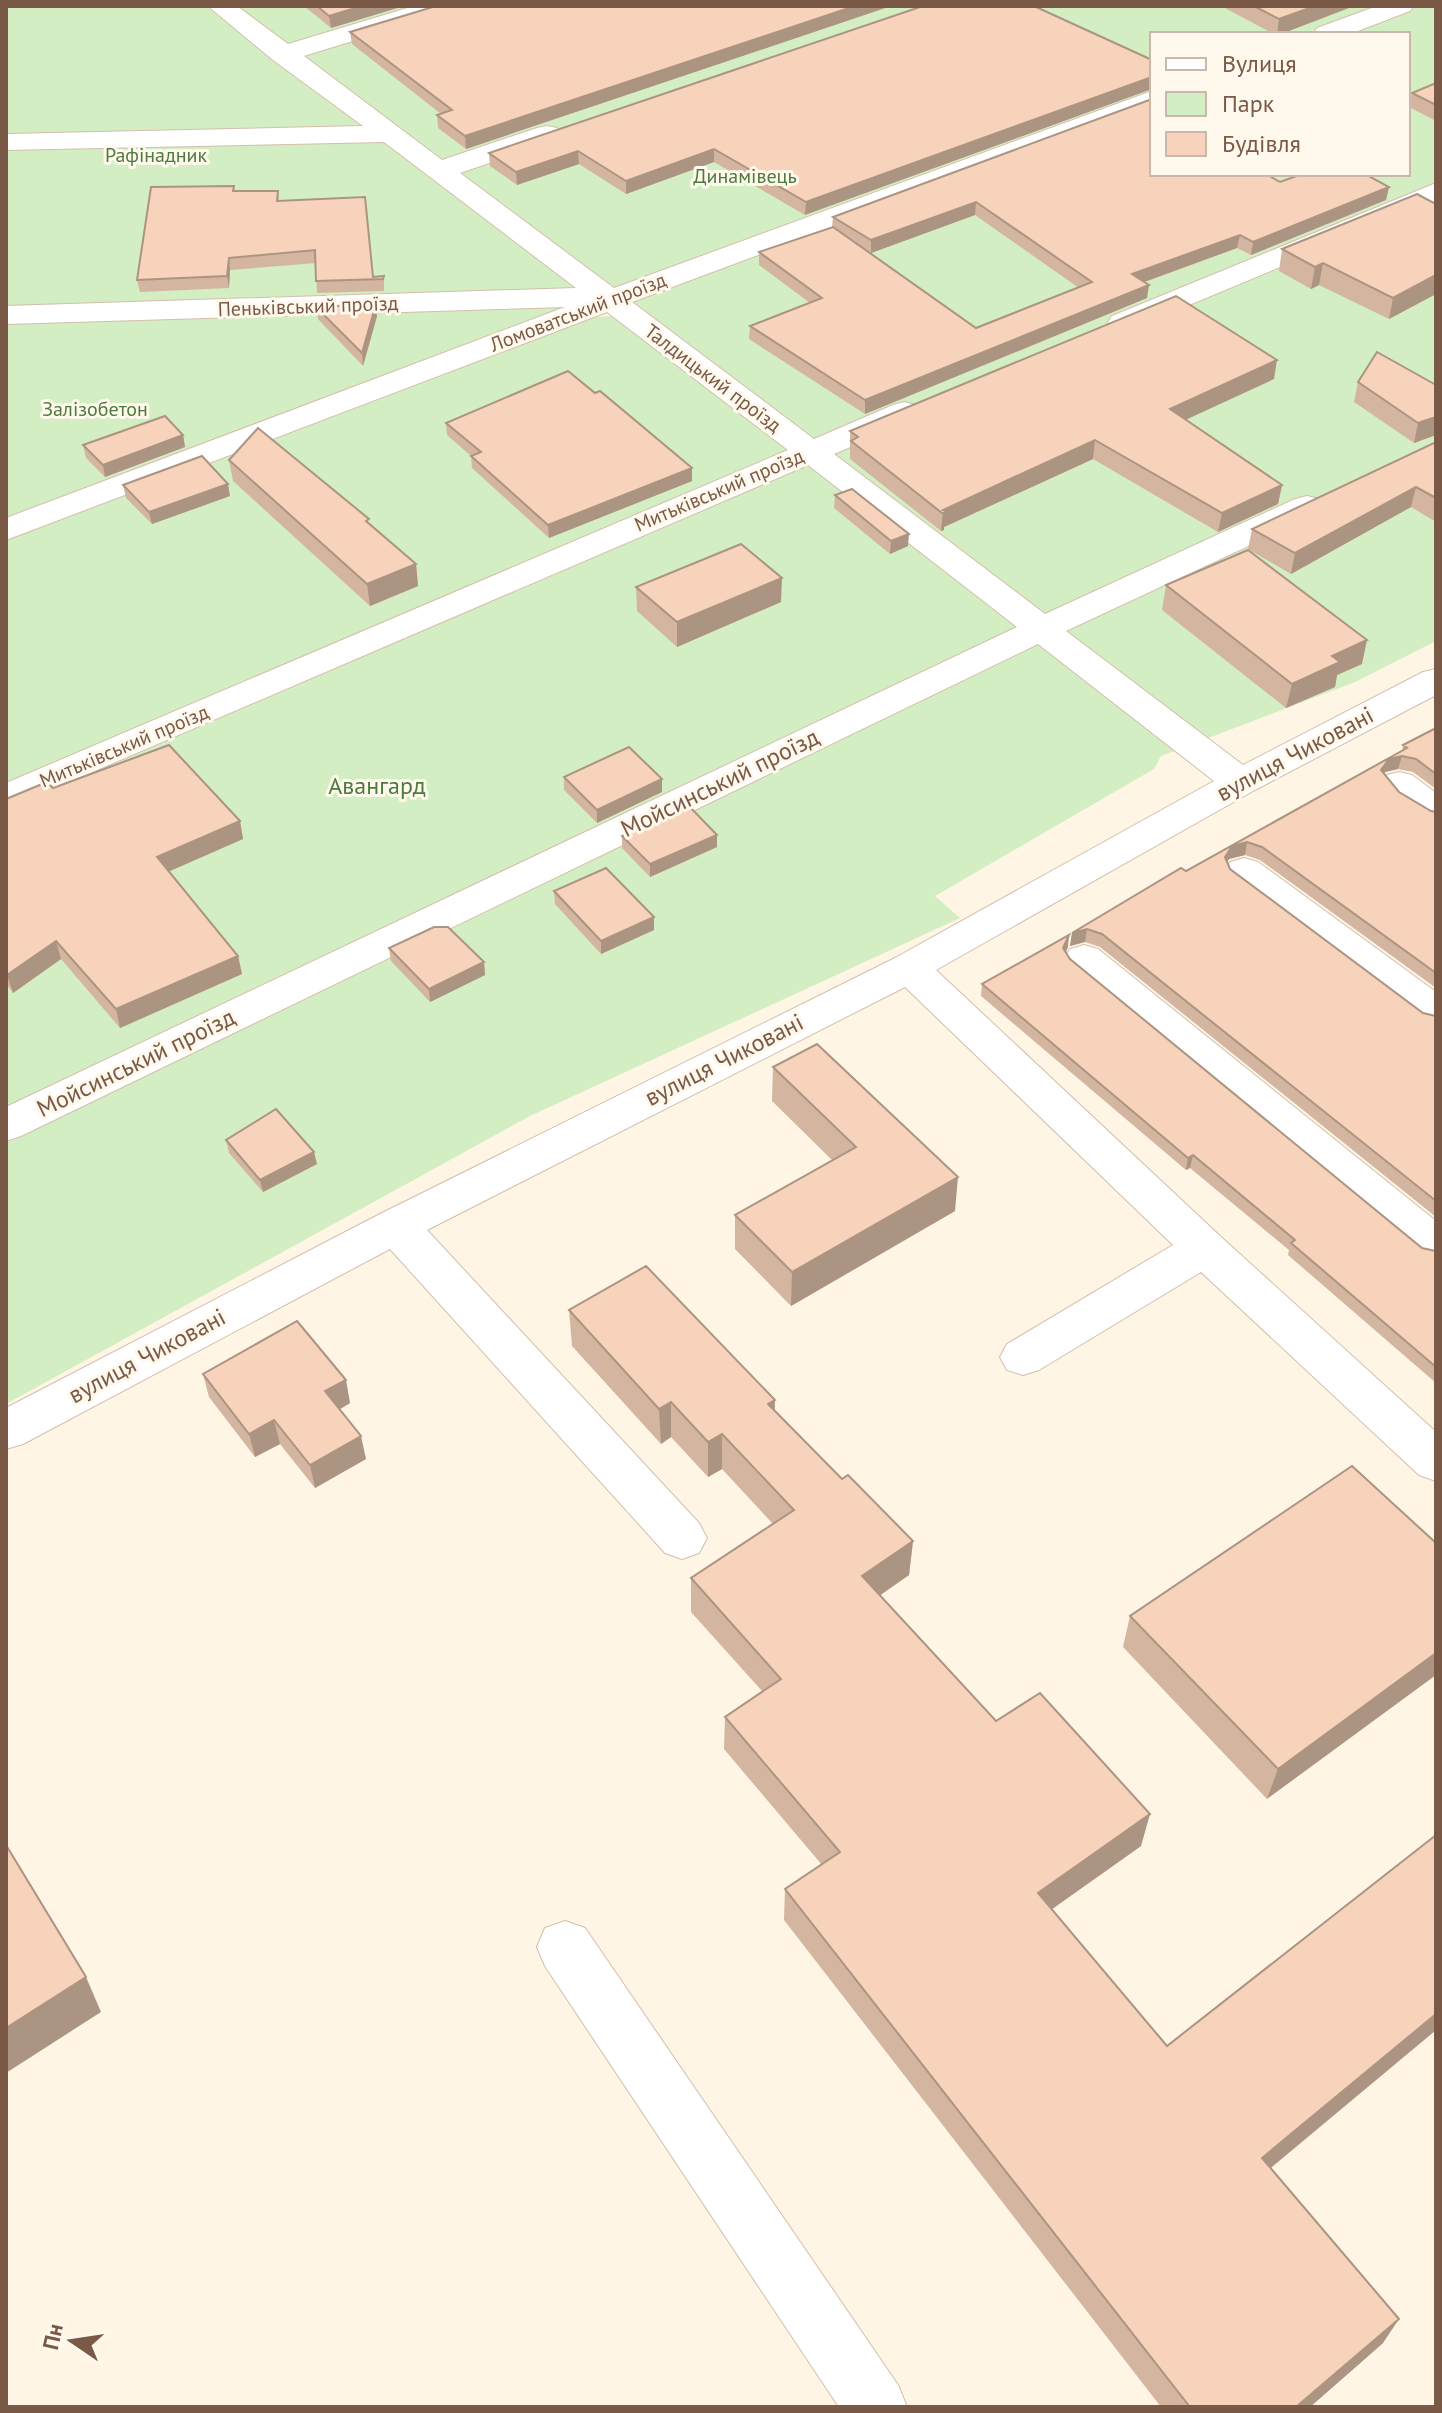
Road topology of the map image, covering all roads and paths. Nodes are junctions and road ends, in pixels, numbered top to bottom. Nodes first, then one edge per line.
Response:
1 (221, 6) edge
2 (441, 6) edge
3 (1401, 6) edge
4 (1331, 32) edge
5 (282, 54) junction
6 (1150, 100) edge
7 (572, 125) edge
8 (391, 134) junction
9 (6, 142) edge
10 (440, 170) junction
11 (1436, 192) edge
12 (610, 300) junction
13 (6, 315) edge
14 (1101, 331) edge
15 (926, 403) edge
16 (810, 451) junction
17 (1337, 492) edge
18 (6, 530) edge
19 (1039, 630) junction
20 (1436, 680) edge
21 (1240, 782) junction
22 (1399, 784) dead end
23 (6, 797) edge
24 (1436, 811) edge
25 (1244, 871) dead end
26 (1084, 959) dead end
27 (909, 968) junction
28 (1436, 1013) edge
29 (6, 1125) edge
30 (396, 1226) junction
31 (1436, 1246) edge
32 (1204, 1248) junction
33 (1023, 1357) dead end
34 (6, 1430) edge
35 (1436, 1461) edge
36 (682, 1538) dead end
37 (565, 1947) dead end
38 (876, 2407) edge

1 - 5 street, Талдицький проїзд
2 - 5 street
3 - 4 street
5 - 8 street, Талдицький проїзд
6 - 12 street, Ломоватський проїзд
7 - 10 street
8 - 9 street
8 - 10 street, Талдицький проїзд
10 - 12 street, Талдицький проїзд
11 - 14 street
12 - 13 street, Пеньківський проїзд
12 - 16 street, Талдицький проїзд
12 - 18 street, Ломоватський проїзд
15 - 16 street, Митьківський проїзд
16 - 19 street, Талдицький проїзд
16 - 23 street, Митьківський проїзд
17 - 19 street, Мойсинський проїзд
19 - 21 street, Талдицький проїзд
19 - 29 street, Мойсинський проїзд
20 - 21 street, вулиця Чиковані
21 - 27 street, вулиця Чиковані
22 - 24 street
25 - 28 street
26 - 31 street
27 - 30 street, вулиця Чиковані
27 - 32 street
30 - 34 street, вулиця Чиковані
30 - 36 street
32 - 33 street
32 - 35 street
37 - 38 street

